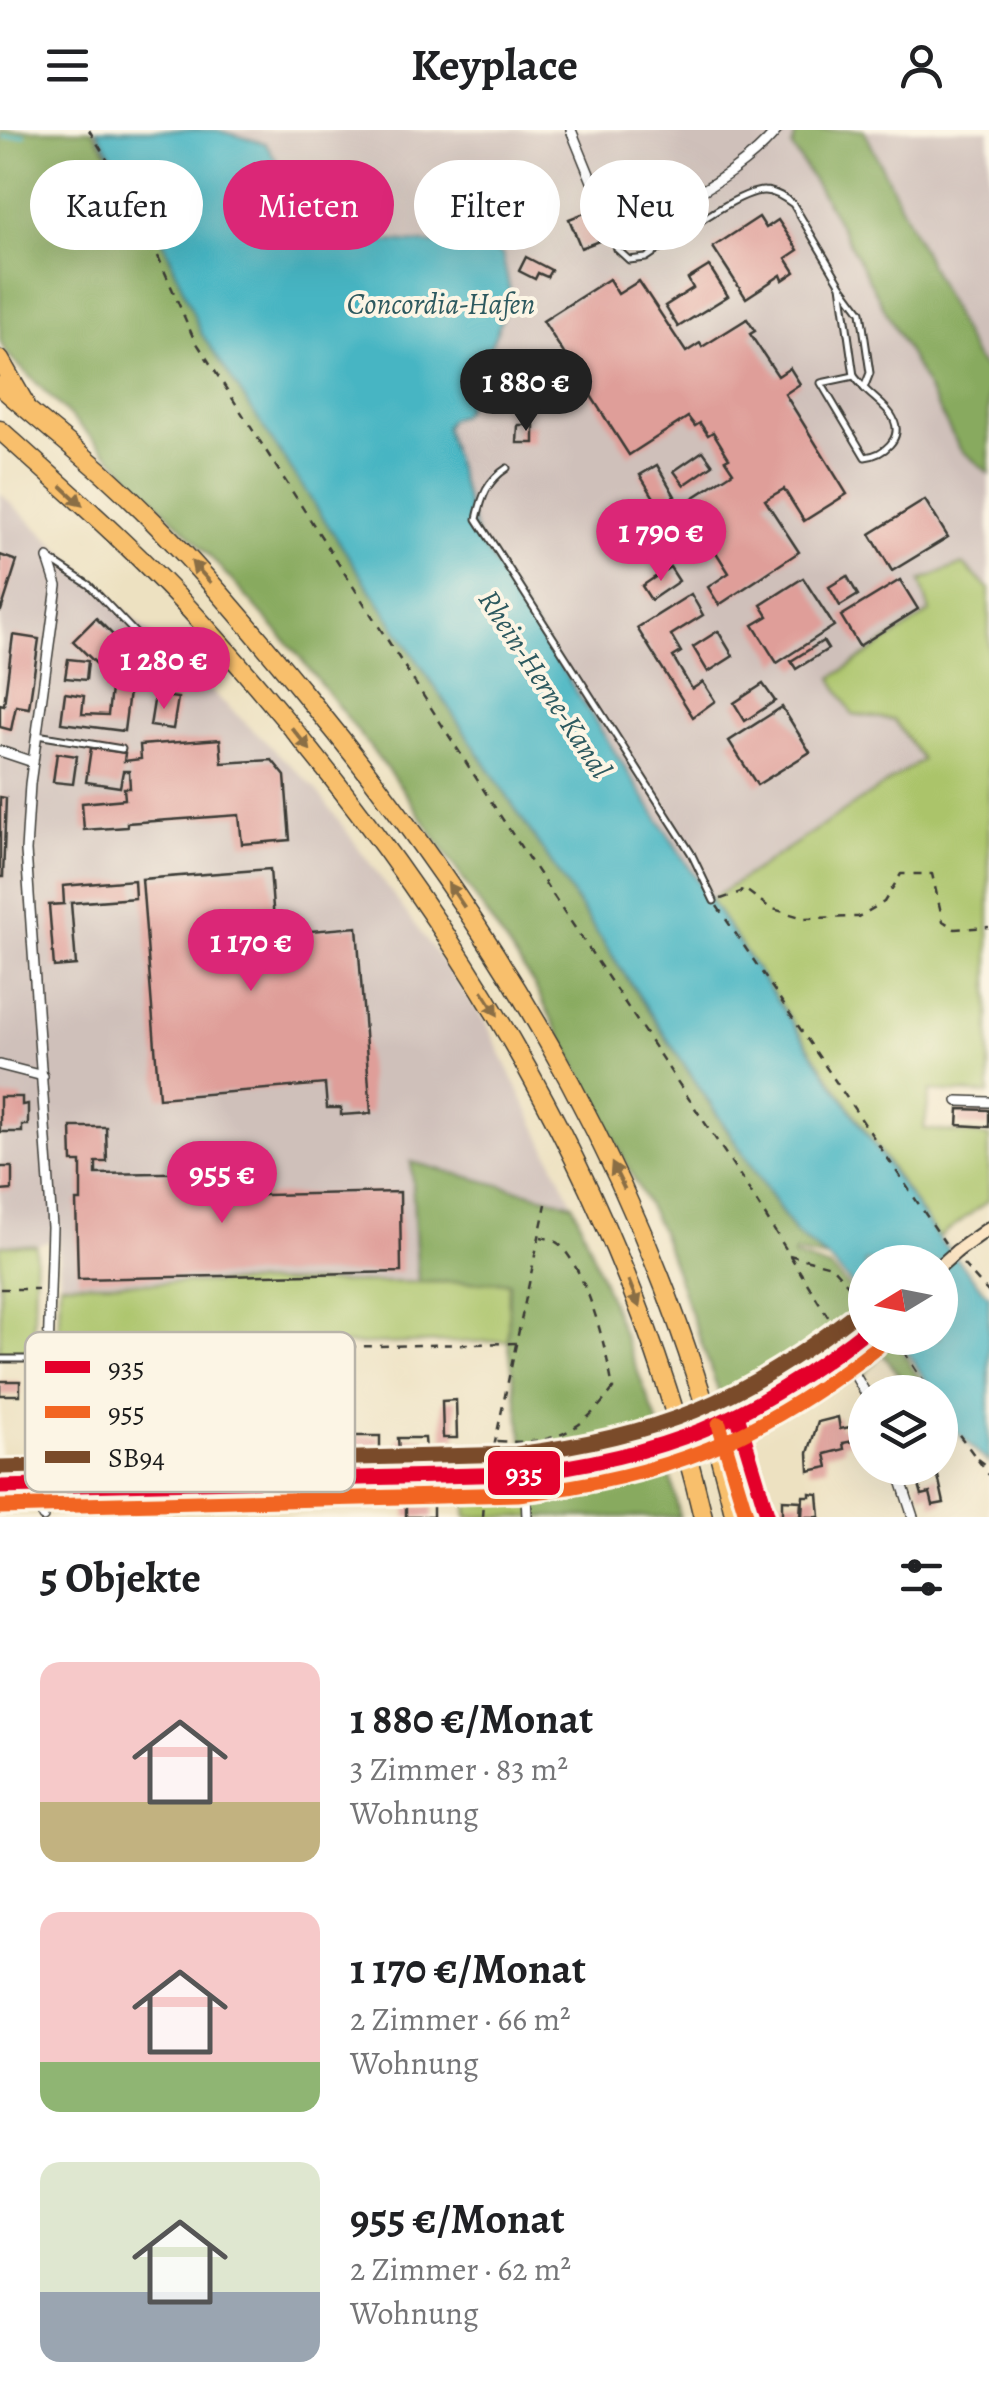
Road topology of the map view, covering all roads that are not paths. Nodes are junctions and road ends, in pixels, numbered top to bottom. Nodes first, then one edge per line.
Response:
1 (571, 130) edge
2 (777, 130) edge
3 (583, 160) edge
4 (709, 184) edge
5 (709, 218) edge
6 (620, 250) edge
7 (658, 250) edge
8 (841, 285) junction
9 (0, 360) edge
10 (854, 376) junction
11 (0, 386) edge
12 (864, 388) junction
13 (29, 411) junction
14 (0, 430) edge
15 (507, 468) dead end
16 (48, 558) joint
17 (161, 660) dead end
18 (38, 735) junction
19 (122, 749) dead end
20 (0, 751) edge
21 (33, 762) junction
22 (714, 902) road end
23 (0, 1066) edge
24 (43, 1076) junction
25 (958, 1101) dead end
26 (989, 1102) edge
27 (989, 1228) edge
28 (958, 1254) edge
29 (49, 1332) edge
30 (848, 1345) edge
31 (844, 1348) junction
32 (25, 1357) edge
33 (0, 1359) edge
34 (855, 1375) edge
35 (733, 1420) junction
36 (526, 1473) junction
37 (355, 1478) edge
38 (25, 1485) edge
39 (903, 1485) edge
40 (0, 1486) edge
41 (45, 1492) edge
42 (43, 1517) edge
43 (527, 1517) edge
44 (703, 1517) edge
45 (735, 1517) edge
46 (768, 1517) edge
47 (913, 1517) edge

1 - 3 street
2 - 4 street
5 - 8 lane
6 - 7 lane
8 - 10 lane
8 - 12 lane
9 - 13 highway
10 - 12 lane
10 - 12 lane
11 - 13 highway
45 -> 13 highway
14 -> 44 highway
15 - 22 lane
16 - 17 lane
16 - 18 street
18 - 19 lane
18 - 21 street
20 - 21 street
21 - 24 street
23 - 24 street
24 - 29 street
25 - 26 street
27 - 28 street, bridge
30 - 31 street
31 - 34 street
31 - 35 street
32 - 33 lane
35 - 36 street, bridge
35 - 46 street
36 - 37 street
36 - 43 street
38 - 40 street
39 - 47 street
41 - 42 street

